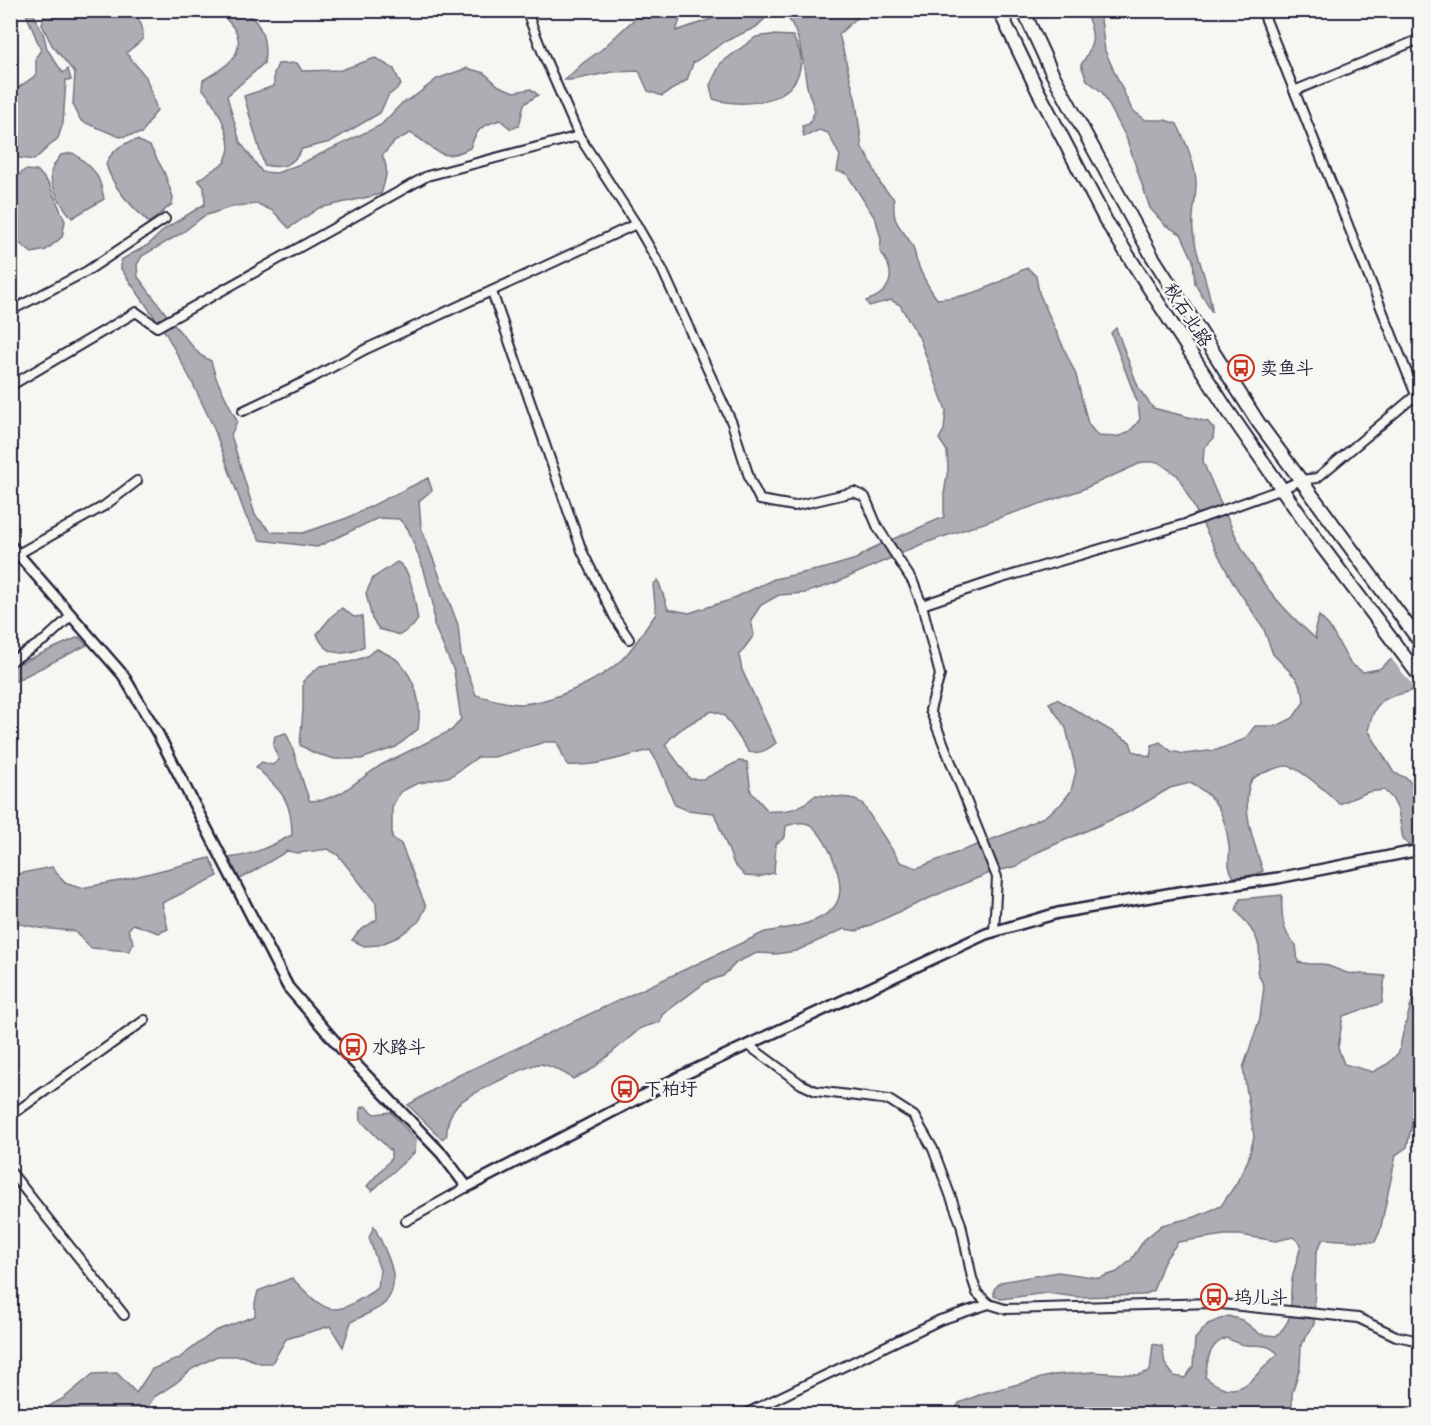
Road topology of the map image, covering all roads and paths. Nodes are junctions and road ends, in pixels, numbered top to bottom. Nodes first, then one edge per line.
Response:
1 (526, 10) edge
2 (999, 10) edge
3 (1023, 10) edge
4 (1262, 10) edge
5 (1420, 39) edge
6 (1294, 92) junction
7 (579, 136) junction
8 (165, 219) dead end
9 (636, 224) junction
10 (492, 292) junction
11 (10, 311) edge
12 (10, 386) edge
13 (243, 411) dead end
14 (1301, 480) junction
15 (137, 481) dead end
16 (1282, 489) junction
17 (10, 545) edge
18 (14, 557) edge
19 (922, 604) junction
20 (71, 615) junction
21 (629, 639) dead end
22 (1420, 642) edge
23 (10, 662) edge
24 (1420, 677) edge
25 (1420, 850) edge
26 (994, 931) junction
27 (144, 1020) dead end
28 (748, 1045) junction
29 (10, 1116) edge
30 (10, 1171) edge
31 (467, 1187) junction
32 (406, 1221) dead end
33 (989, 1304) junction
34 (124, 1315) dead end
35 (1420, 1341) edge
36 (745, 1414) edge

1 - 7 street
2 - 16 main road, 秋石北路
3 - 14 main road, 秋石北路
4 - 6 street
5 - 6 street
6 - 14 street
7 - 9 street
7 - 12 street
8 - 11 street
9 - 10 street
9 - 19 street
10 - 13 street
10 - 21 street
14 - 16 street
14 - 22 main road, 秋石北路
15 - 18 street
16 - 19 street
16 - 24 main road, 秋石北路
17 - 18 street
18 - 20 street
19 - 26 street
20 - 23 street
20 - 31 street
25 - 26 street
26 - 28 street
27 - 29 street
28 - 31 street
28 - 33 street
30 - 34 street
31 - 32 street
33 - 35 street
33 - 36 street

